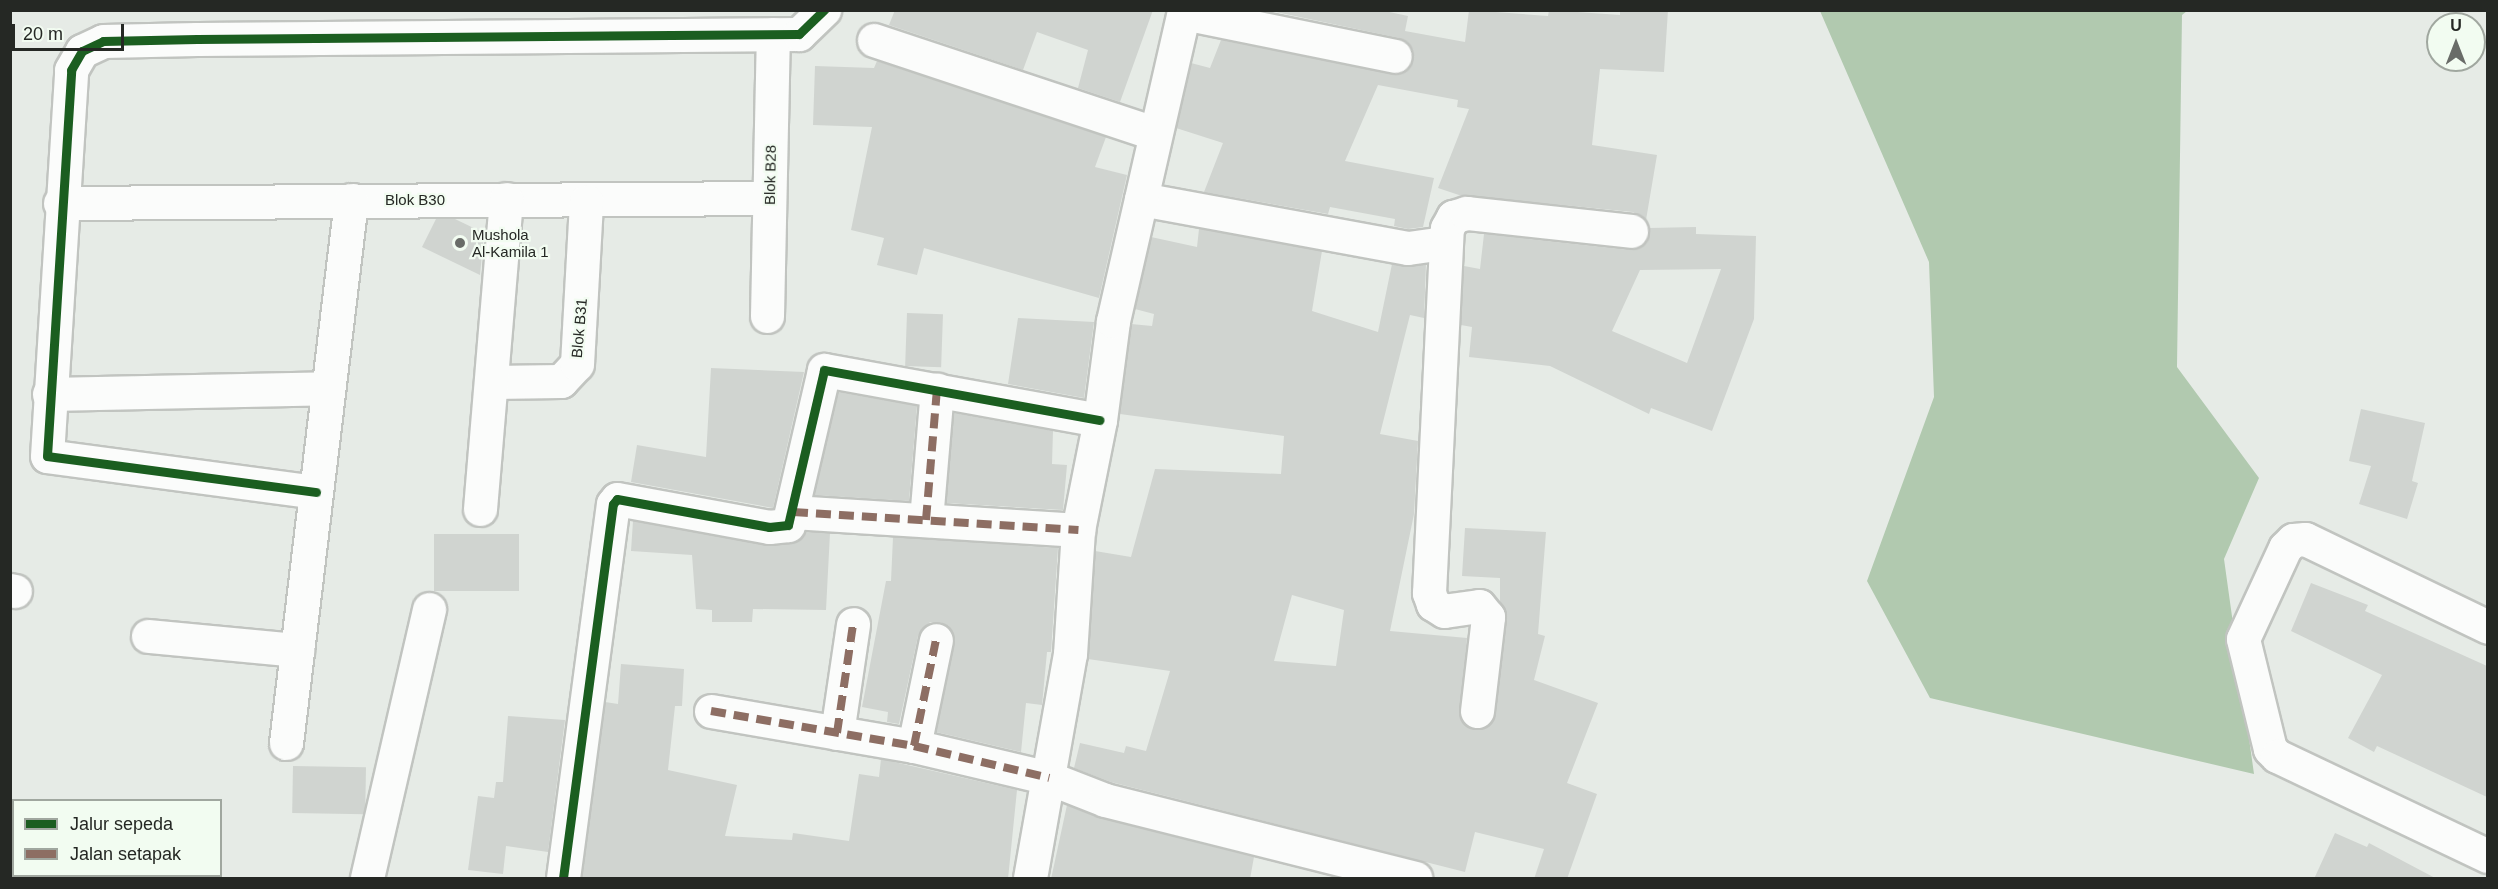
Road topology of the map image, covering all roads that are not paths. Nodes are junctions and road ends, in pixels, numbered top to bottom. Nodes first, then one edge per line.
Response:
1 (824, 10) edge
2 (1184, 12) edge
3 (197, 25) edge
4 (774, 34) junction
5 (874, 40) dead end
6 (1395, 56) dead end
7 (1152, 133) junction
8 (769, 198) junction
9 (507, 199) junction
10 (1141, 199) junction
11 (351, 200) junction
12 (586, 201) junction
13 (60, 203) junction
14 (1630, 231) dead end
15 (1444, 243) junction
16 (767, 316) dead end
17 (492, 382) junction
18 (328, 388) junction
19 (937, 388) junction
20 (49, 394) junction
21 (1100, 420) junction
22 (316, 492) junction
23 (480, 509) dead end
24 (793, 512) junction
25 (926, 520) junction
26 (1078, 530) junction
27 (429, 609) dead end
28 (853, 624) dead end
29 (2487, 627) edge
30 (148, 636) dead end
31 (936, 640) dead end
32 (297, 650) junction
33 (711, 711) dead end
34 (1477, 711) dead end
35 (837, 733) junction
36 (286, 742) dead end
37 (914, 746) junction
38 (1049, 778) junction
39 (2487, 856) edge
40 (368, 879) edge
41 (562, 879) edge
42 (1030, 879) edge
43 (1415, 879) edge

1 - 4 street
2 - 6 street
2 - 7 street
3 - 4 street
3 - 13 street
4 - 8 street, Blok B28
5 - 7 street
7 - 10 street
8 - 12 street, Blok B30
8 - 16 street, Blok B28
9 - 11 street, Blok B30
9 - 12 street, Blok B30
9 - 17 street
10 - 15 street
10 - 21 street
11 - 13 street, Blok B30
11 - 18 street
12 - 17 street, Blok B31
13 - 20 street
14 - 15 street
15 - 34 street
17 - 23 street
18 - 20 street
18 - 22 street
19 - 21 street
19 - 24 street
19 - 25 street
20 - 22 street
21 - 26 street
22 - 32 street
24 - 25 street
24 - 41 street
25 - 26 street
26 - 38 street
27 - 40 street
28 - 35 street
29 - 39 street
30 - 32 street
31 - 37 street
32 - 36 street
33 - 35 street
35 - 37 street
37 - 38 street
38 - 42 street
38 - 43 street

